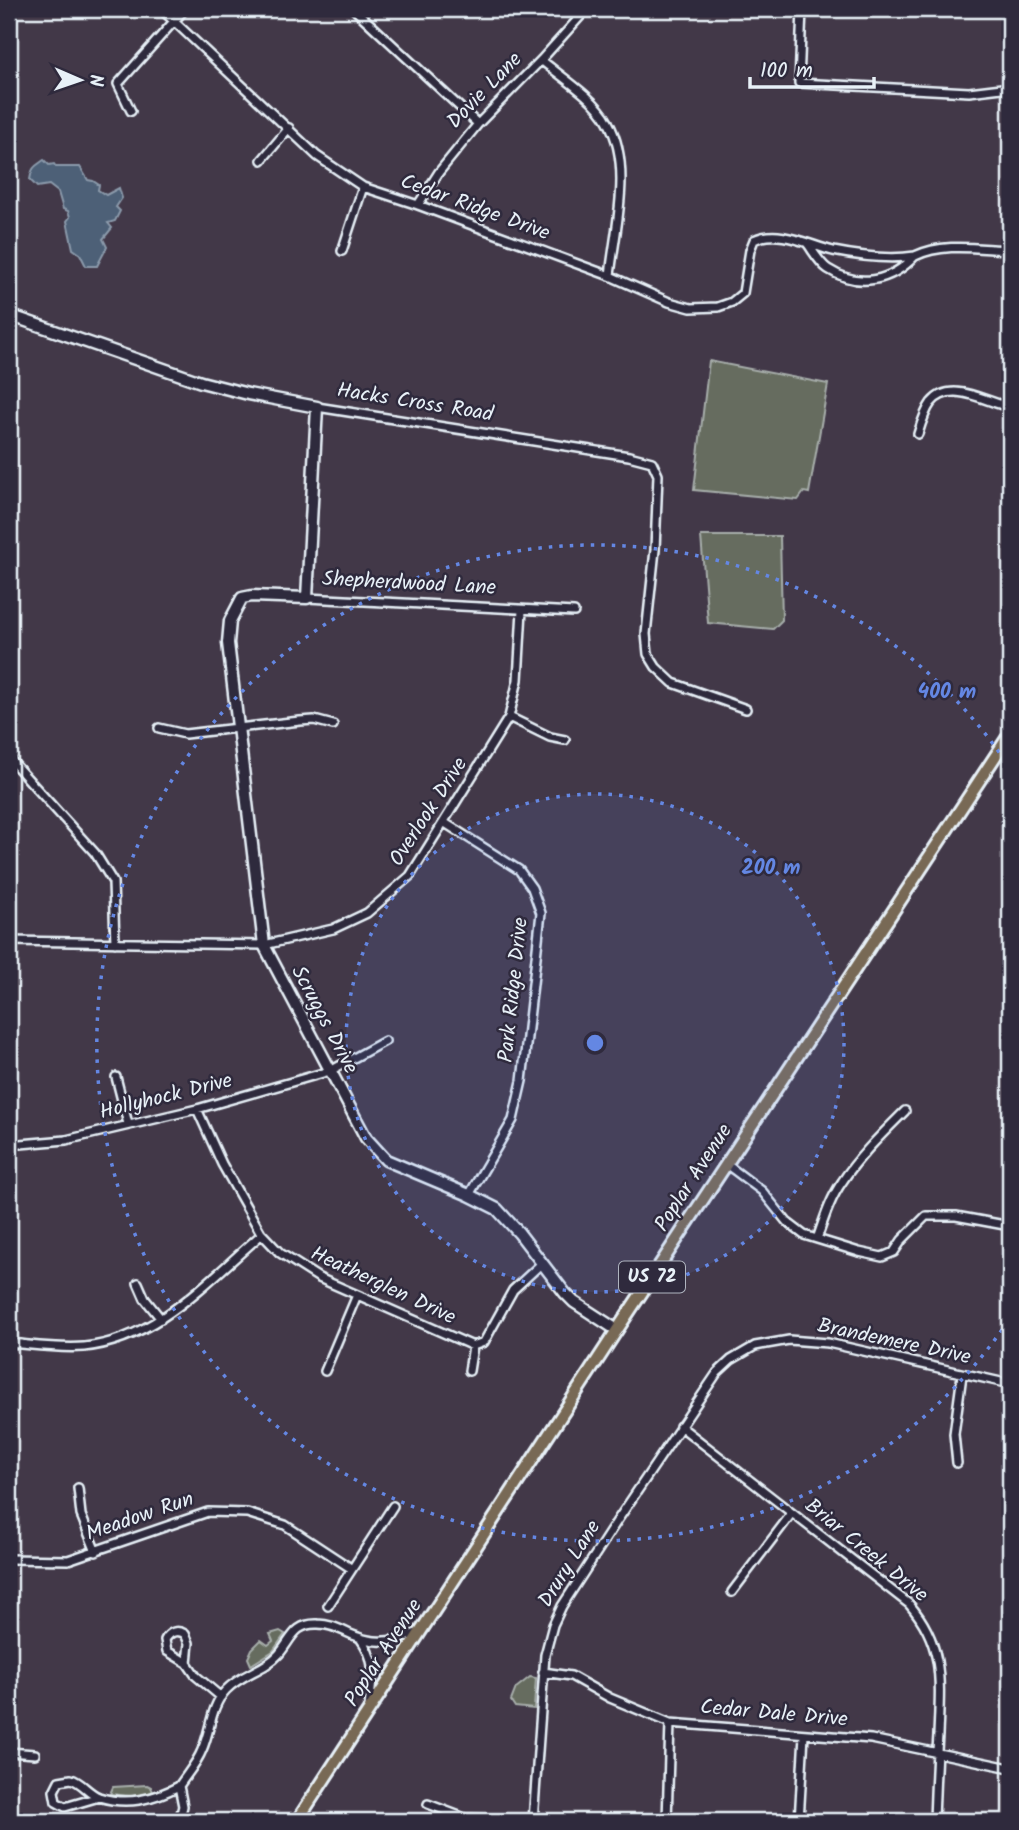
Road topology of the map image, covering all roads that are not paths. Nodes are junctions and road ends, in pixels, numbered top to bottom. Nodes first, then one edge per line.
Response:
1 (161, 9) edge
2 (185, 9) edge
3 (355, 9) edge
4 (587, 9) edge
5 (802, 9) edge
6 (174, 20) junction
7 (541, 60) junction
8 (1010, 87) edge
9 (131, 111) dead end
10 (478, 124) junction
11 (289, 128) junction
12 (262, 160) dead end
13 (363, 187) junction
14 (418, 205) junction
15 (807, 243) junction
16 (1010, 250) edge
17 (342, 251) dead end
18 (915, 256) junction
19 (610, 276) junction
20 (9, 315) edge
21 (317, 407) junction
22 (1010, 407) edge
23 (918, 433) dead end
24 (242, 598) joint
25 (307, 598) junction
26 (522, 610) junction
27 (574, 612) dead end
28 (746, 709) dead end
29 (509, 718) junction
30 (333, 725) dead end
31 (159, 728) dead end
32 (237, 729) junction
33 (1010, 734) edge
34 (565, 740) dead end
35 (9, 758) edge
36 (445, 823) junction
37 (9, 941) edge
38 (114, 943) junction
39 (264, 946) junction
40 (385, 1041) dead end
41 (330, 1071) junction
42 (117, 1077) dead end
43 (197, 1109) junction
44 (905, 1111) dead end
45 (128, 1124) junction
46 (9, 1145) edge
47 (726, 1164) junction
48 (469, 1195) junction
49 (1010, 1226) edge
50 (262, 1234) junction
51 (817, 1239) junction
52 (541, 1264) junction
53 (138, 1283) dead end
54 (357, 1296) junction
55 (161, 1319) junction
56 (617, 1330) junction
57 (9, 1343) edge
58 (472, 1346) junction
59 (325, 1371) dead end
60 (469, 1371) dead end
61 (962, 1374) junction
62 (1010, 1384) edge
63 (680, 1426) junction
64 (957, 1463) dead end
65 (78, 1488) dead end
66 (393, 1506) dead end
67 (792, 1513) junction
68 (96, 1552) junction
69 (9, 1559) edge
70 (352, 1569) junction
71 (732, 1592) dead end
72 (328, 1606) dead end
73 (420, 1632) junction
74 (359, 1638) junction
75 (187, 1663) junction
76 (543, 1672) junction
77 (221, 1697) junction
78 (368, 1712) junction
79 (670, 1723) junction
80 (804, 1735) junction
81 (9, 1752) edge
82 (35, 1754) dead end
83 (937, 1754) junction
84 (1010, 1768) edge
85 (179, 1786) junction
86 (99, 1797) junction
87 (428, 1804) dead end
88 (179, 1821) edge
89 (297, 1821) edge
90 (531, 1821) edge
91 (667, 1821) edge
92 (799, 1821) edge
93 (934, 1821) edge

1 - 6 street, Cedar Ridge Drive
2 - 6 street
3 - 10 street
4 - 7 street, Dovie Lane
5 - 8 street
6 - 9 street
6 - 11 street, Cedar Ridge Drive
7 - 10 street, Dovie Lane
7 - 19 street
10 - 14 street, Dovie Lane
11 - 12 street
11 - 13 street, Cedar Ridge Drive
13 - 14 street, Cedar Ridge Drive
13 - 17 street
14 - 19 street, Cedar Ridge Drive
15 - 18 street
15 - 18 street
15 - 19 street, Cedar Ridge Drive
16 - 18 street
20 - 21 street, Hacks Cross Road
21 - 25 street
21 - 28 street, Hacks Cross Road
22 - 23 street
24 - 25 street, Shepherdwood Lane
24 - 32 street, Scruggs Drive
25 - 26 street, Shepherdwood Lane
26 - 27 street, Shepherdwood Lane
26 - 29 street, Overlook Drive
29 - 34 street
29 - 36 street, Overlook Drive
30 - 32 street
31 - 32 street
32 - 39 street, Scruggs Drive
33 - 47 main road, Poplar Avenue / US 72
35 - 38 street
36 - 39 street, Overlook Drive
36 - 48 street, Park Ridge Drive
37 - 38 street, Overlook Drive
38 - 39 street, Overlook Drive
39 - 41 street, Scruggs Drive
40 - 41 street, Hollyhock Drive
41 - 43 street, Hollyhock Drive
41 - 48 street, Scruggs Drive
42 - 45 street
43 - 45 street, Hollyhock Drive
43 - 50 street, Heatherglen Drive
44 - 51 street
45 - 46 street, Hollyhock Drive
47 - 51 street
47 - 56 main road, Poplar Avenue / US 72
48 - 52 street, Scruggs Drive
49 - 51 street
50 - 54 street, Heatherglen Drive
50 - 55 street
52 - 56 street, Scruggs Drive
52 - 58 street
53 - 55 street
54 - 58 street, Heatherglen Drive
54 - 59 street
55 - 57 street
56 - 73 main road, Poplar Avenue / US 72
58 - 60 street
61 - 62 street, Brandemere Drive
61 - 63 street, Brandemere Drive
61 - 64 street
63 - 67 street, Briar Creek Drive
63 - 76 street, Drury Lane
65 - 68 street
66 - 70 street
67 - 71 street
67 - 83 street, Briar Creek Drive
68 - 69 street, Meadow Run
68 - 70 street, Meadow Run
70 - 72 street
73 - 74 street
73 - 78 main road, Poplar Avenue / US 72
74 - 77 street
74 - 78 street
75 - 75 street
75 - 77 street
76 - 79 street, Cedar Dale Drive
76 - 90 street, Drury Lane
77 - 85 street
78 - 89 main road, Poplar Avenue / US 72
79 - 80 street, Cedar Dale Drive
79 - 91 street
80 - 83 street, Cedar Dale Drive
80 - 92 street
81 - 82 street
83 - 84 street, Cedar Dale Drive
83 - 93 street, Briar Creek Drive
85 - 86 street
85 - 88 street
86 - 86 street
87 - 90 street

